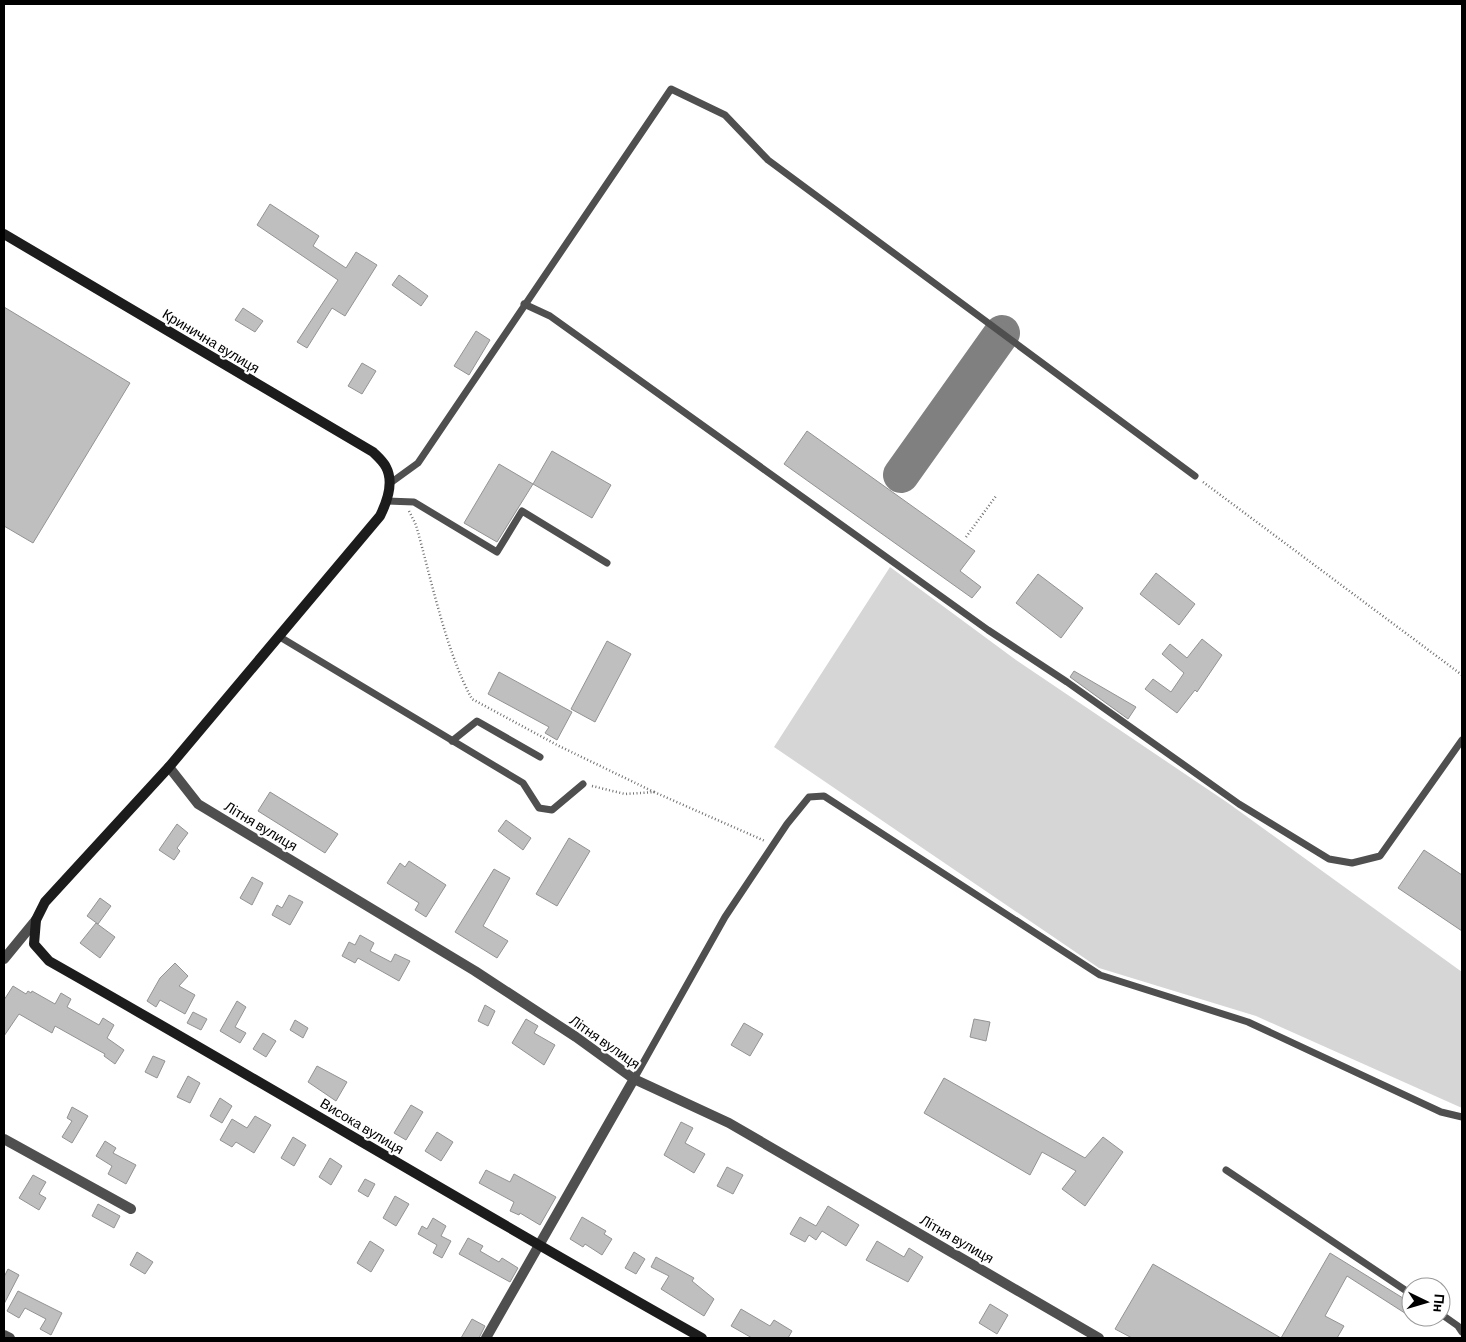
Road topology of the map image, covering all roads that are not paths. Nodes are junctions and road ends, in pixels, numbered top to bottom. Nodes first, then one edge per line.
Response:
1 (4, 234) edge
2 (524, 304) junction
3 (1195, 476) road end
4 (389, 484) junction
5 (387, 501) junction
6 (607, 563) dead end
7 (280, 637) junction
8 (1462, 740) edge
9 (452, 741) junction
10 (540, 757) dead end
11 (169, 767) junction
12 (583, 784) road end
13 (36, 920) junction
14 (4, 959) edge
15 (634, 1079) junction
16 (1462, 1117) edge
17 (4, 1139) edge
18 (1226, 1170) dead end
19 (131, 1209) dead end
20 (538, 1246) junction
21 (1401, 1287) edge
22 (1451, 1321) edge
23 (1462, 1332) edge
24 (4, 1335) edge
25 (10, 1338) edge
26 (486, 1338) edge
27 (702, 1338) edge
28 (1099, 1338) edge

1 - 4 street, Кринична вулиця
2 - 3 lane
2 - 4 lane
2 - 8 lane
4 - 5 street
5 - 6 lane
5 - 7 street
7 - 9 lane
7 - 11 street
9 - 10 lane
9 - 12 lane
11 - 13 street
11 - 15 street, Літня вулиця
13 - 14 street
13 - 20 street, Висока вулиця
15 - 16 lane
15 - 20 street
15 - 28 street, Літня вулиця
17 - 19 street
18 - 21 lane
20 - 26 street
20 - 27 street, Висока вулиця
22 - 23 lane
24 - 25 street

